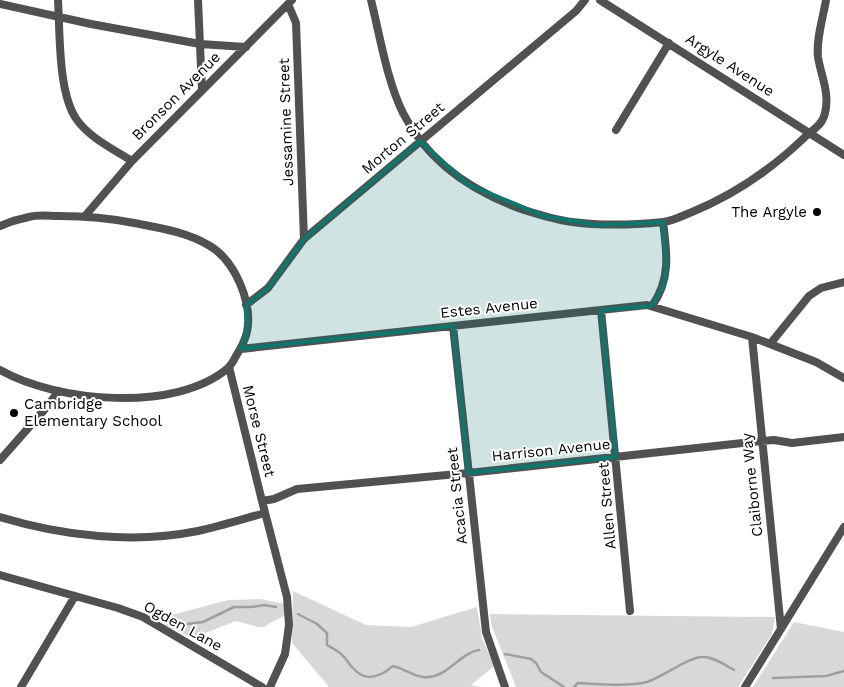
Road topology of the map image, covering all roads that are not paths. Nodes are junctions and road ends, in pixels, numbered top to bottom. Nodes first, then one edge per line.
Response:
1 (58, 0) edge
2 (198, 0) edge
3 (371, 0) edge
4 (585, 0) edge
5 (600, 0) edge
6 (826, 0) edge
7 (290, 2) edge
8 (0, 4) edge
9 (59, 18) junction
10 (669, 42) junction
11 (200, 44) junction
12 (246, 47) junction
13 (202, 90) junction
14 (616, 130) dead end
15 (810, 133) junction
16 (420, 142) junction
17 (844, 155) edge
18 (132, 161) junction
19 (85, 216) junction
20 (663, 222) junction
21 (0, 226) edge
22 (304, 239) junction
23 (844, 282) edge
24 (246, 305) junction
25 (652, 306) junction
26 (601, 310) junction
27 (453, 326) junction
28 (752, 337) junction
29 (770, 344) junction
30 (241, 349) junction
31 (229, 367) junction
32 (0, 370) edge
33 (844, 378) edge
34 (59, 390) junction
35 (844, 437) edge
36 (761, 441) junction
37 (616, 457) junction
38 (0, 460) edge
39 (468, 473) junction
40 (262, 501) junction
41 (265, 513) junction
42 (0, 517) edge
43 (844, 527) edge
44 (0, 575) edge
45 (75, 596) junction
46 (630, 611) dead end
47 (781, 630) junction
48 (21, 687) edge
49 (262, 687) edge
50 (270, 687) edge
51 (505, 687) edge
52 (745, 687) edge

1 - 9 street
2 - 11 street
3 - 16 street
4 - 16 street, Morton Street
5 - 10 street, Argyle Avenue
6 - 15 street
7 - 12 street, Bronson Avenue
7 - 22 street, Jessamine Street
8 - 9 street
9 - 11 street
9 - 18 street
10 - 14 street
10 - 15 street, Argyle Avenue
11 - 12 street
11 - 13 street
12 - 13 street, Bronson Avenue
13 - 18 street, Bronson Avenue
15 - 17 street, Argyle Avenue
15 - 20 street
16 - 20 street
16 - 22 street, Morton Street
18 - 19 street, Bronson Avenue
19 - 21 street
19 - 24 street
20 - 25 street
22 - 24 street, Morton Street
23 - 29 street
24 - 30 street
25 - 26 street, Estes Avenue
25 - 28 street, Estes Avenue
26 - 27 street, Estes Avenue
26 - 37 street, Allen Street
27 - 30 street, Estes Avenue
27 - 39 street, Acacia Street
28 - 29 street, Estes Avenue
28 - 36 street, Claiborne Way
29 - 33 street, Estes Avenue
30 - 31 street
31 - 34 street
31 - 40 street, Morse Street
32 - 34 street
34 - 38 street
35 - 36 street, Harrison Avenue
36 - 37 street, Harrison Avenue
36 - 47 street, Claiborne Way
37 - 39 street, Harrison Avenue
37 - 46 street, Allen Street
39 - 40 street, Harrison Avenue
39 - 51 street, Acacia Street
40 - 41 street, Morse Street
41 - 42 street
41 - 50 street
43 - 47 street
44 - 45 street, Ogden Lane
45 - 48 street
45 - 49 street, Ogden Lane
47 - 52 street

